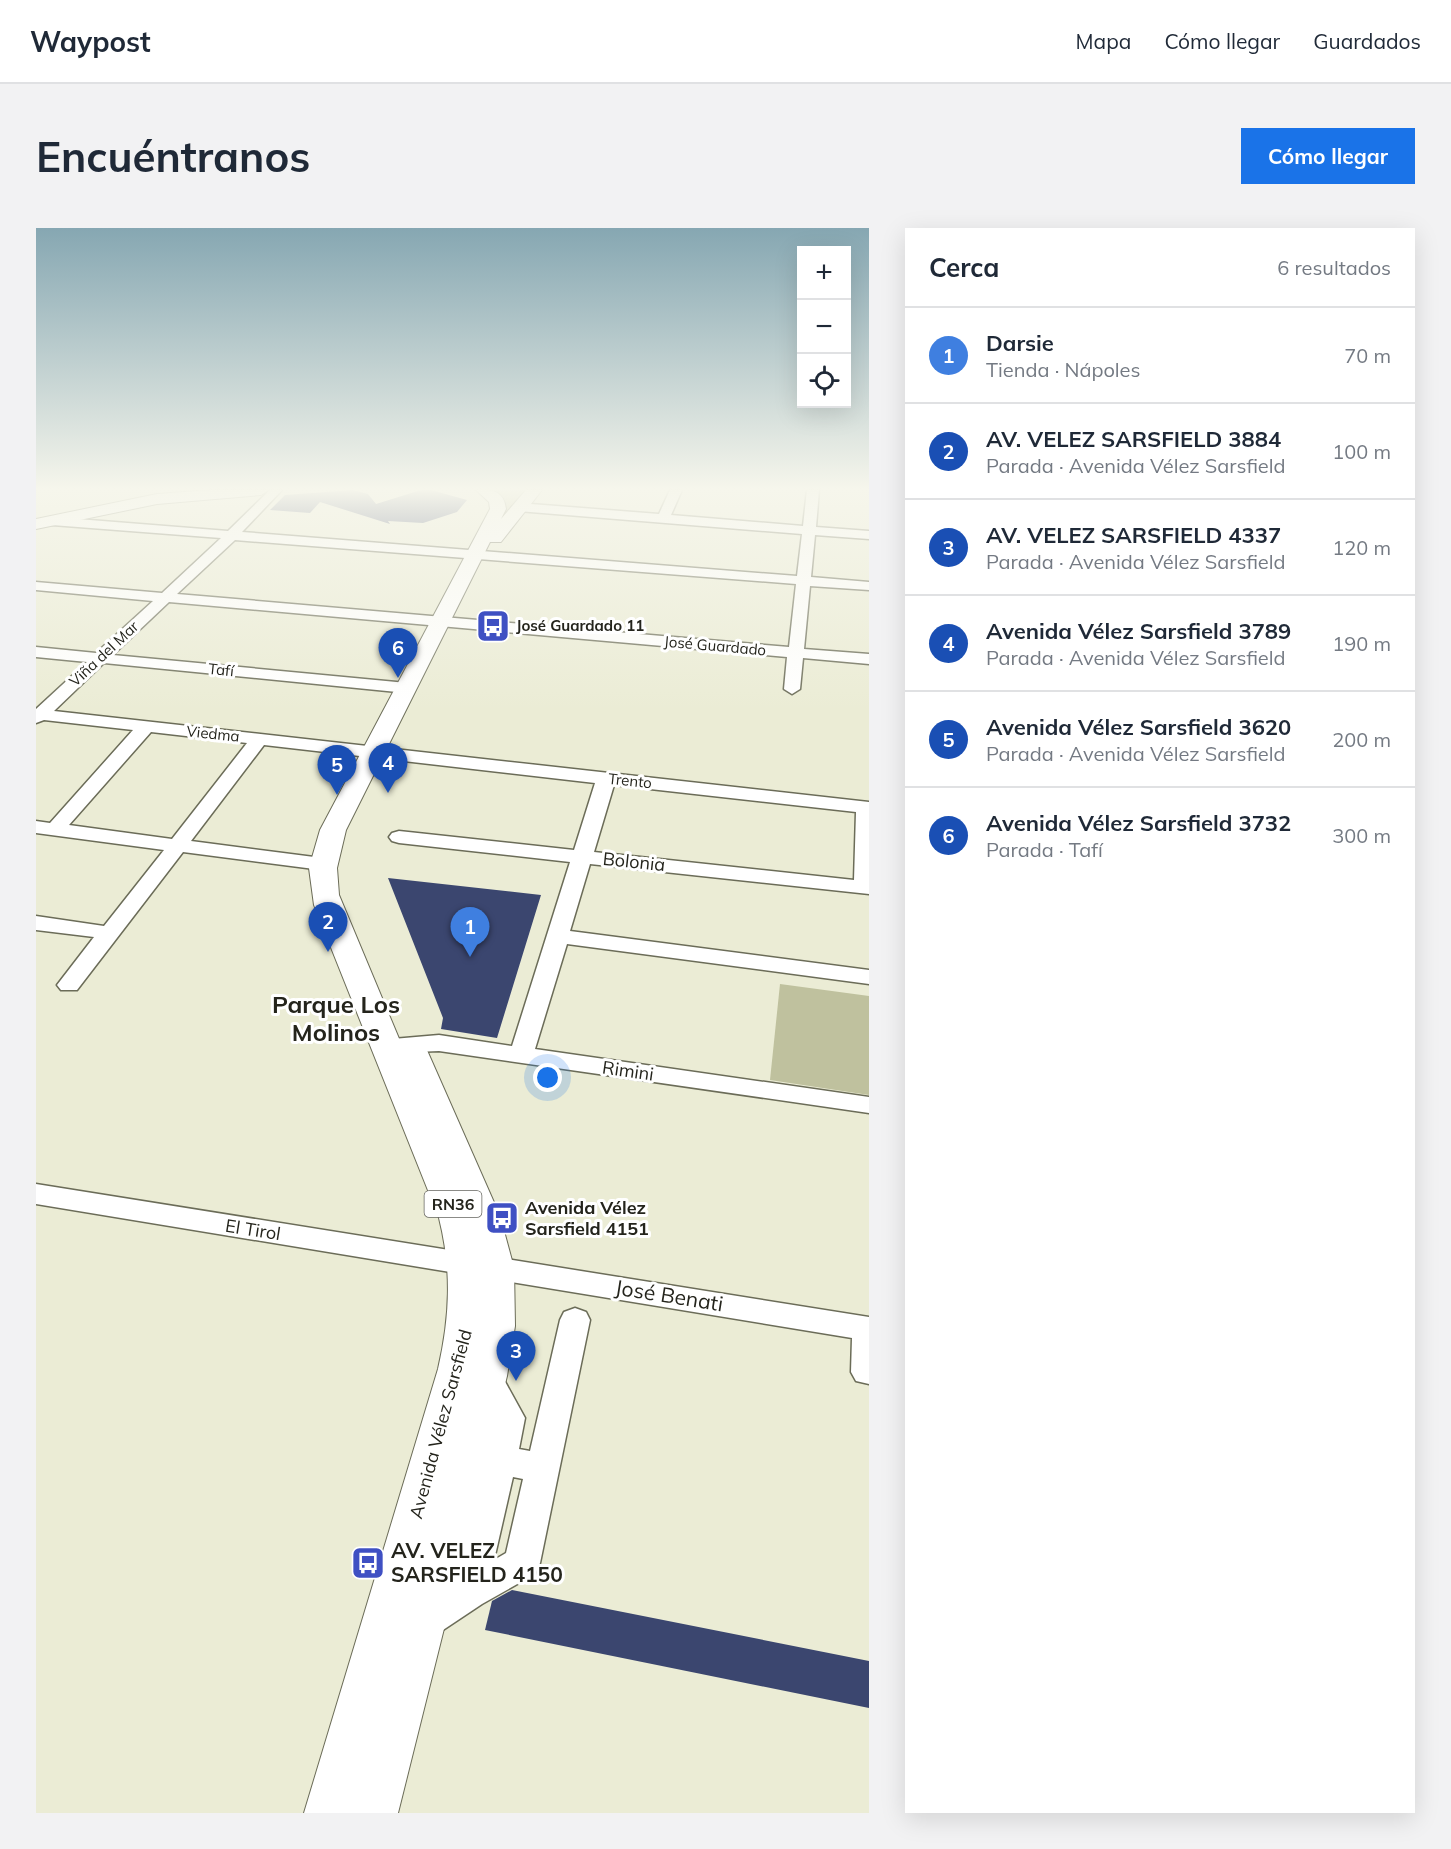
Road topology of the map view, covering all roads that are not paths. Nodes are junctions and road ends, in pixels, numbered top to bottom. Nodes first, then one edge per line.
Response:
1 (200, 564) edge
2 (476, 564) edge
3 (583, 564) edge
4 (806, 564) edge
5 (804, 581) junction
6 (36, 586) edge
7 (869, 586) edge
8 (164, 597) junction
9 (447, 622) junction
10 (36, 652) edge
11 (796, 653) junction
12 (100, 658) junction
13 (869, 659) edge
14 (407, 688) junction
15 (792, 689) dead end
16 (37, 716) edge
17 (146, 727) junction
18 (260, 739) junction
19 (382, 753) junction
20 (606, 779) junction
21 (867, 808) edge
22 (45, 828) edge
23 (399, 837) dead end
24 (178, 846) junction
25 (582, 856) junction
26 (322, 864) junction
27 (866, 887) edge
28 (36, 923) edge
29 (110, 933) junction
30 (558, 936) junction
31 (869, 977) edge
32 (69, 985) dead end
33 (397, 1045) junction
34 (521, 1056) junction
35 (869, 1105) edge
36 (36, 1194) edge
37 (482, 1267) junction
38 (575, 1320) dead end
39 (869, 1329) edge
40 (867, 1372) dead end
41 (486, 1376) junction
42 (499, 1460) junction
43 (543, 1468) junction
44 (469, 1592) junction
45 (420, 1625) junction
46 (331, 1813) edge
47 (371, 1813) edge

1 - 8 street, Viña del Mar
2 - 9 main road, Avenida Vélez Sarsfield / RN36
3 - 5 street
4 - 5 street
5 - 7 street
5 - 11 street
6 - 8 street, José Guardado
8 - 9 street, José Guardado
8 - 12 street, Viña del Mar
9 - 11 street, José Guardado
9 - 14 main road, Avenida Vélez Sarsfield / RN36
9 - 19 main road, Avenida Vélez Sarsfield / RN36
10 - 12 street, Tafí
11 - 13 street, José Guardado
11 - 15 street
12 - 14 street, Tafí
12 - 16 street, Viña del Mar
14 - 19 main road, Avenida Vélez Sarsfield / RN36
16 - 17 street, Viedma
17 - 18 street, Viedma
17 - 22 street
18 - 19 street, Viedma
18 - 24 street
19 - 20 street, Trento
19 - 26 main road, Avenida Vélez Sarsfield / RN36
19 - 33 main road, Avenida Vélez Sarsfield / RN36
20 - 21 street, Trento
20 - 25 street
21 - 27 street
22 - 24 street
23 - 25 street, Bolonia
24 - 26 street
24 - 29 street
25 - 27 street, Bolonia
25 - 30 street
26 - 33 main road, Avenida Vélez Sarsfield / RN36
28 - 29 street
29 - 32 street
30 - 31 street
30 - 34 street
33 - 34 street, Rimini
33 - 37 main road, Avenida Vélez Sarsfield / RN36
34 - 35 street, Rimini
36 - 37 street, El Tirol
37 - 39 street, José Benati
37 - 41 main road, Avenida Vélez Sarsfield / RN36
37 - 46 main road, Avenida Vélez Sarsfield / RN36
38 - 43 street
39 - 40 street
41 - 42 street
41 - 45 main road, Avenida Vélez Sarsfield / RN36
42 - 43 street
42 - 44 street
43 - 44 street
44 - 45 street
45 - 47 main road, Avenida Vélez Sarsfield / RN36

